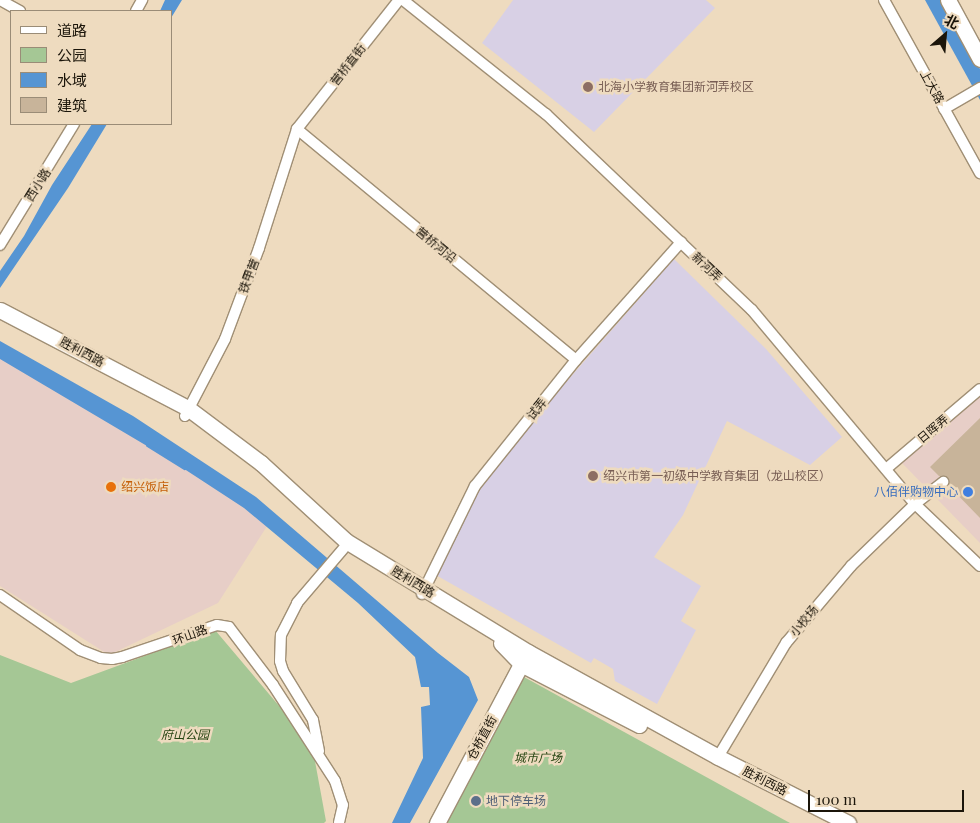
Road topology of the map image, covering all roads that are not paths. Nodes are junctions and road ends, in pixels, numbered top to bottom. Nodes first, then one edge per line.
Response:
1 (0, 0) edge
2 (401, 0) edge
3 (884, 0) edge
4 (948, 0) edge
5 (18, 10) edge
6 (980, 59) edge
7 (980, 88) edge
8 (944, 108) junction
9 (73, 125) edge
10 (297, 129) junction
11 (980, 173) edge
12 (681, 242) junction
13 (0, 245) edge
14 (0, 310) edge
15 (0, 319) edge
16 (576, 360) junction
17 (980, 389) edge
18 (187, 413) junction
19 (886, 469) junction
20 (943, 482) dead end
21 (914, 504) junction
22 (339, 554) junction
23 (980, 566) edge
24 (423, 592) junction
25 (0, 595) edge
26 (524, 658) junction
27 (718, 757) junction
28 (320, 758) junction
29 (339, 823) edge
30 (436, 823) edge
31 (828, 823) edge
32 (848, 823) edge

1 - 5 street
2 - 10 street, 营桥直街
2 - 12 street, 新河弄
3 - 8 street, 上大路
4 - 6 main road
7 - 8 street
8 - 11 street, 上大路
9 - 13 street, 西小路
10 - 16 street, 营桥河沿
10 - 18 street, 铁甲营
12 - 16 street, 试弄
12 - 19 street, 新河弄
14 - 18 main road, 胜利西路
15 - 18 main road, 胜利西路
16 - 24 street, 试弄
17 - 19 street, 日晖弄
18 - 22 main road, 胜利西路
18 - 24 main road, 胜利西路
19 - 21 street, 新河弄
20 - 21 street, 小校场
21 - 23 street, 新河弄
21 - 27 street, 小校场
22 - 24 main road, 胜利西路
22 - 28 street
24 - 26 main road, 胜利西路
25 - 28 street, 环山路
26 - 27 main road, 胜利西路
26 - 30 main road, 仓桥直街
26 - 31 main road, 胜利西路
27 - 32 main road, 胜利西路
28 - 29 street, 环山路

